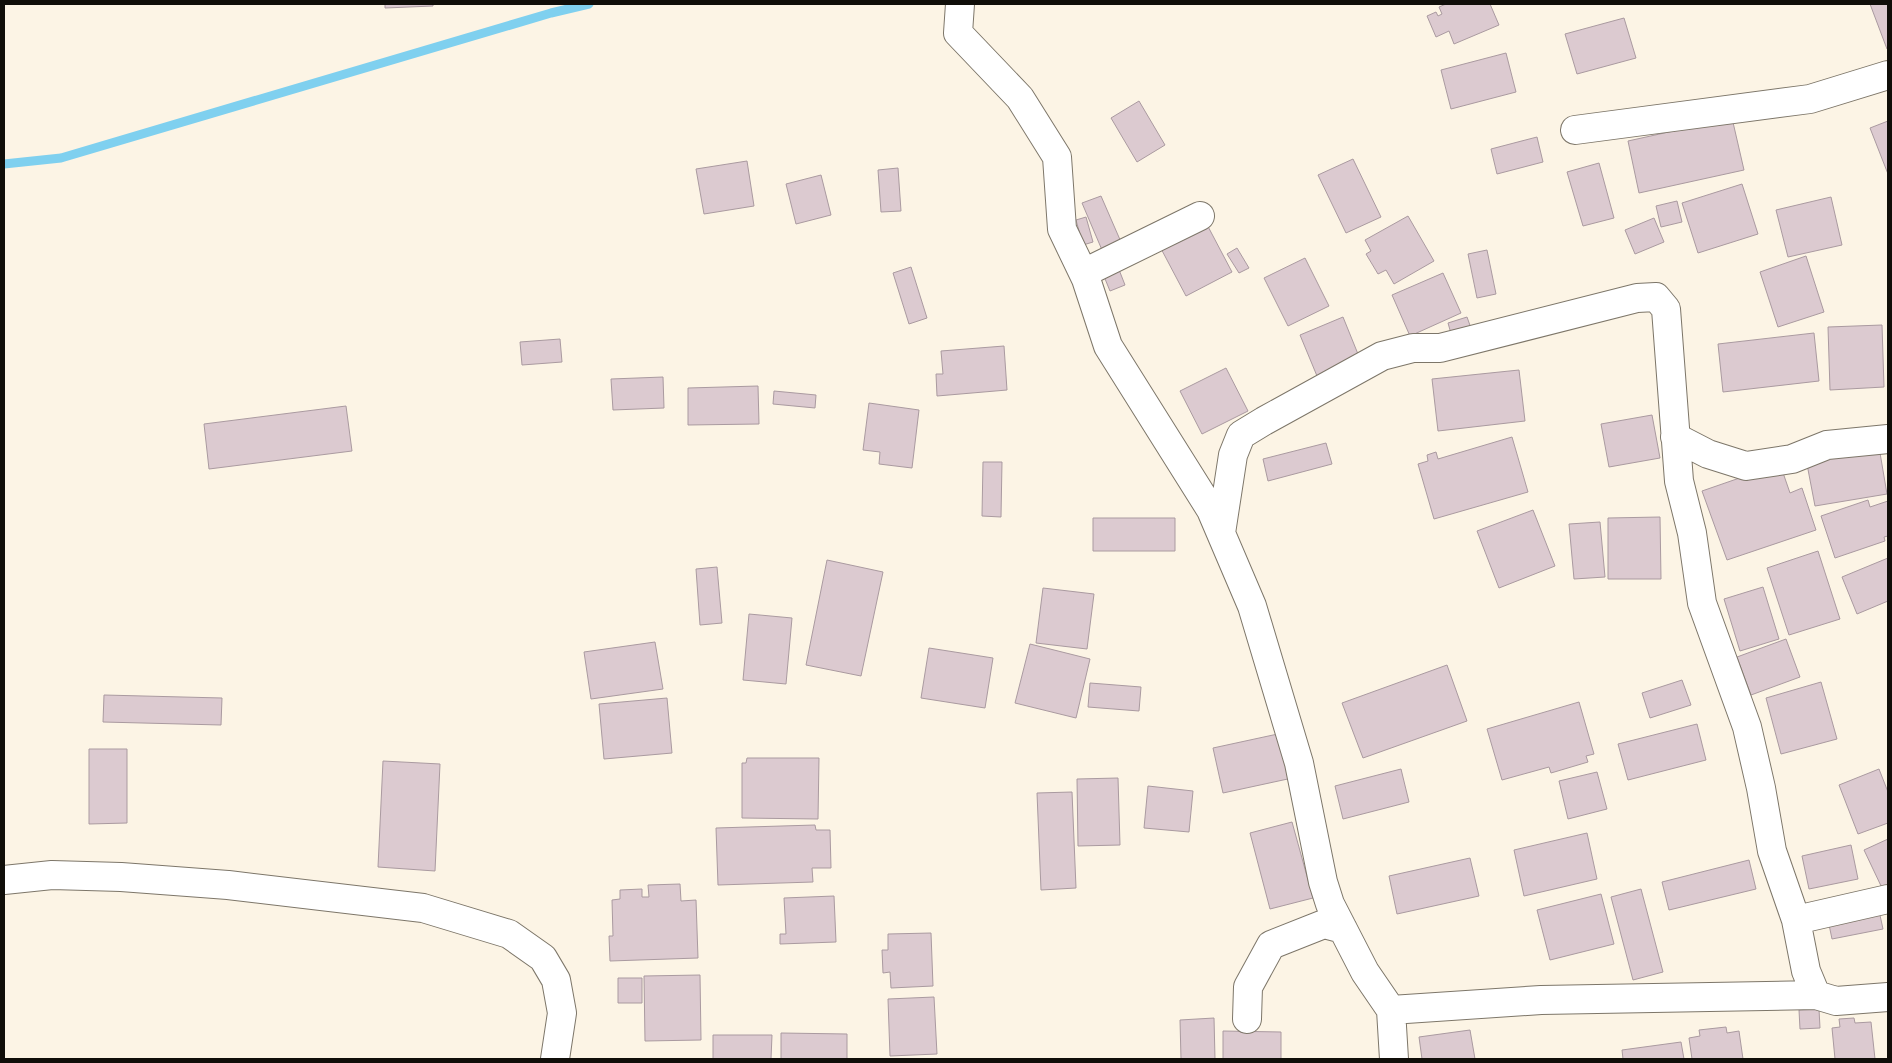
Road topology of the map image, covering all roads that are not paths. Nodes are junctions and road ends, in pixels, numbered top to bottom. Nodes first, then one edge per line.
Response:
1 (960, 4) edge
2 (1888, 75) edge
3 (1576, 130) dead end
4 (1200, 216) dead end
5 (1086, 279) junction
6 (1676, 437) junction
7 (1888, 439) edge
8 (1221, 533) junction
9 (4, 880) edge
10 (1888, 899) edge
11 (1796, 920) junction
12 (1343, 929) junction
13 (1816, 995) junction
14 (1888, 996) edge
15 (1391, 1010) junction
16 (1247, 1019) dead end
17 (555, 1059) edge
18 (1394, 1059) edge

1 - 5 street
2 - 3 street
4 - 5 street
5 - 8 street
6 - 7 street
6 - 8 street
6 - 11 street
8 - 12 street
9 - 17 street
10 - 11 street
11 - 13 street
12 - 15 street
12 - 16 street
13 - 14 street
13 - 15 street
15 - 18 street

